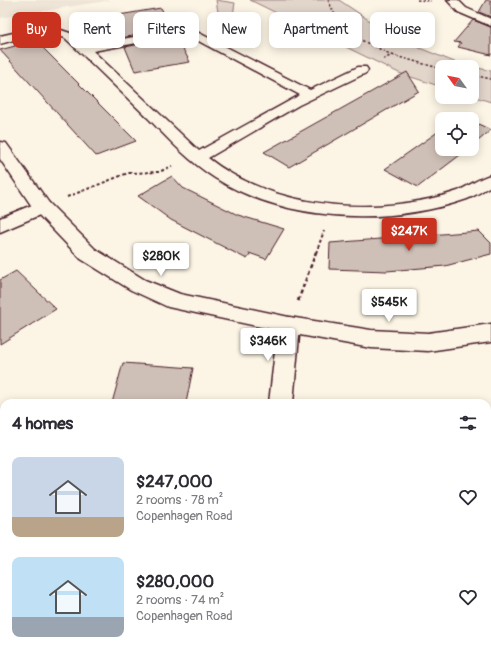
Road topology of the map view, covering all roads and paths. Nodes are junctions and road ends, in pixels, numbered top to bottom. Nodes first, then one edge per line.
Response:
1 (328, 0) edge
2 (452, 0) edge
3 (491, 22) edge
4 (0, 40) edge
5 (84, 49) junction
6 (392, 55) junction
7 (435, 67) edge
8 (362, 70) joint
9 (479, 76) edge
10 (491, 79) edge
11 (310, 95) junction
12 (0, 147) edge
13 (197, 156) junction
14 (491, 180) edge
15 (42, 207) junction
16 (330, 209) junction
17 (0, 226) edge
18 (289, 325) junction
19 (491, 333) edge
20 (281, 399) edge

1 - 6 path
2 - 3 lane
4 - 5 lane
5 - 11 lane
5 - 13 lane
6 - 7 path
6 - 8 path
8 - 11 lane
9 - 10 path
11 - 13 lane
12 - 15 street
13 - 15 path
13 - 16 lane
14 - 16 lane
15 - 17 street
15 - 18 street
16 - 18 path
18 - 19 street
18 - 20 street

